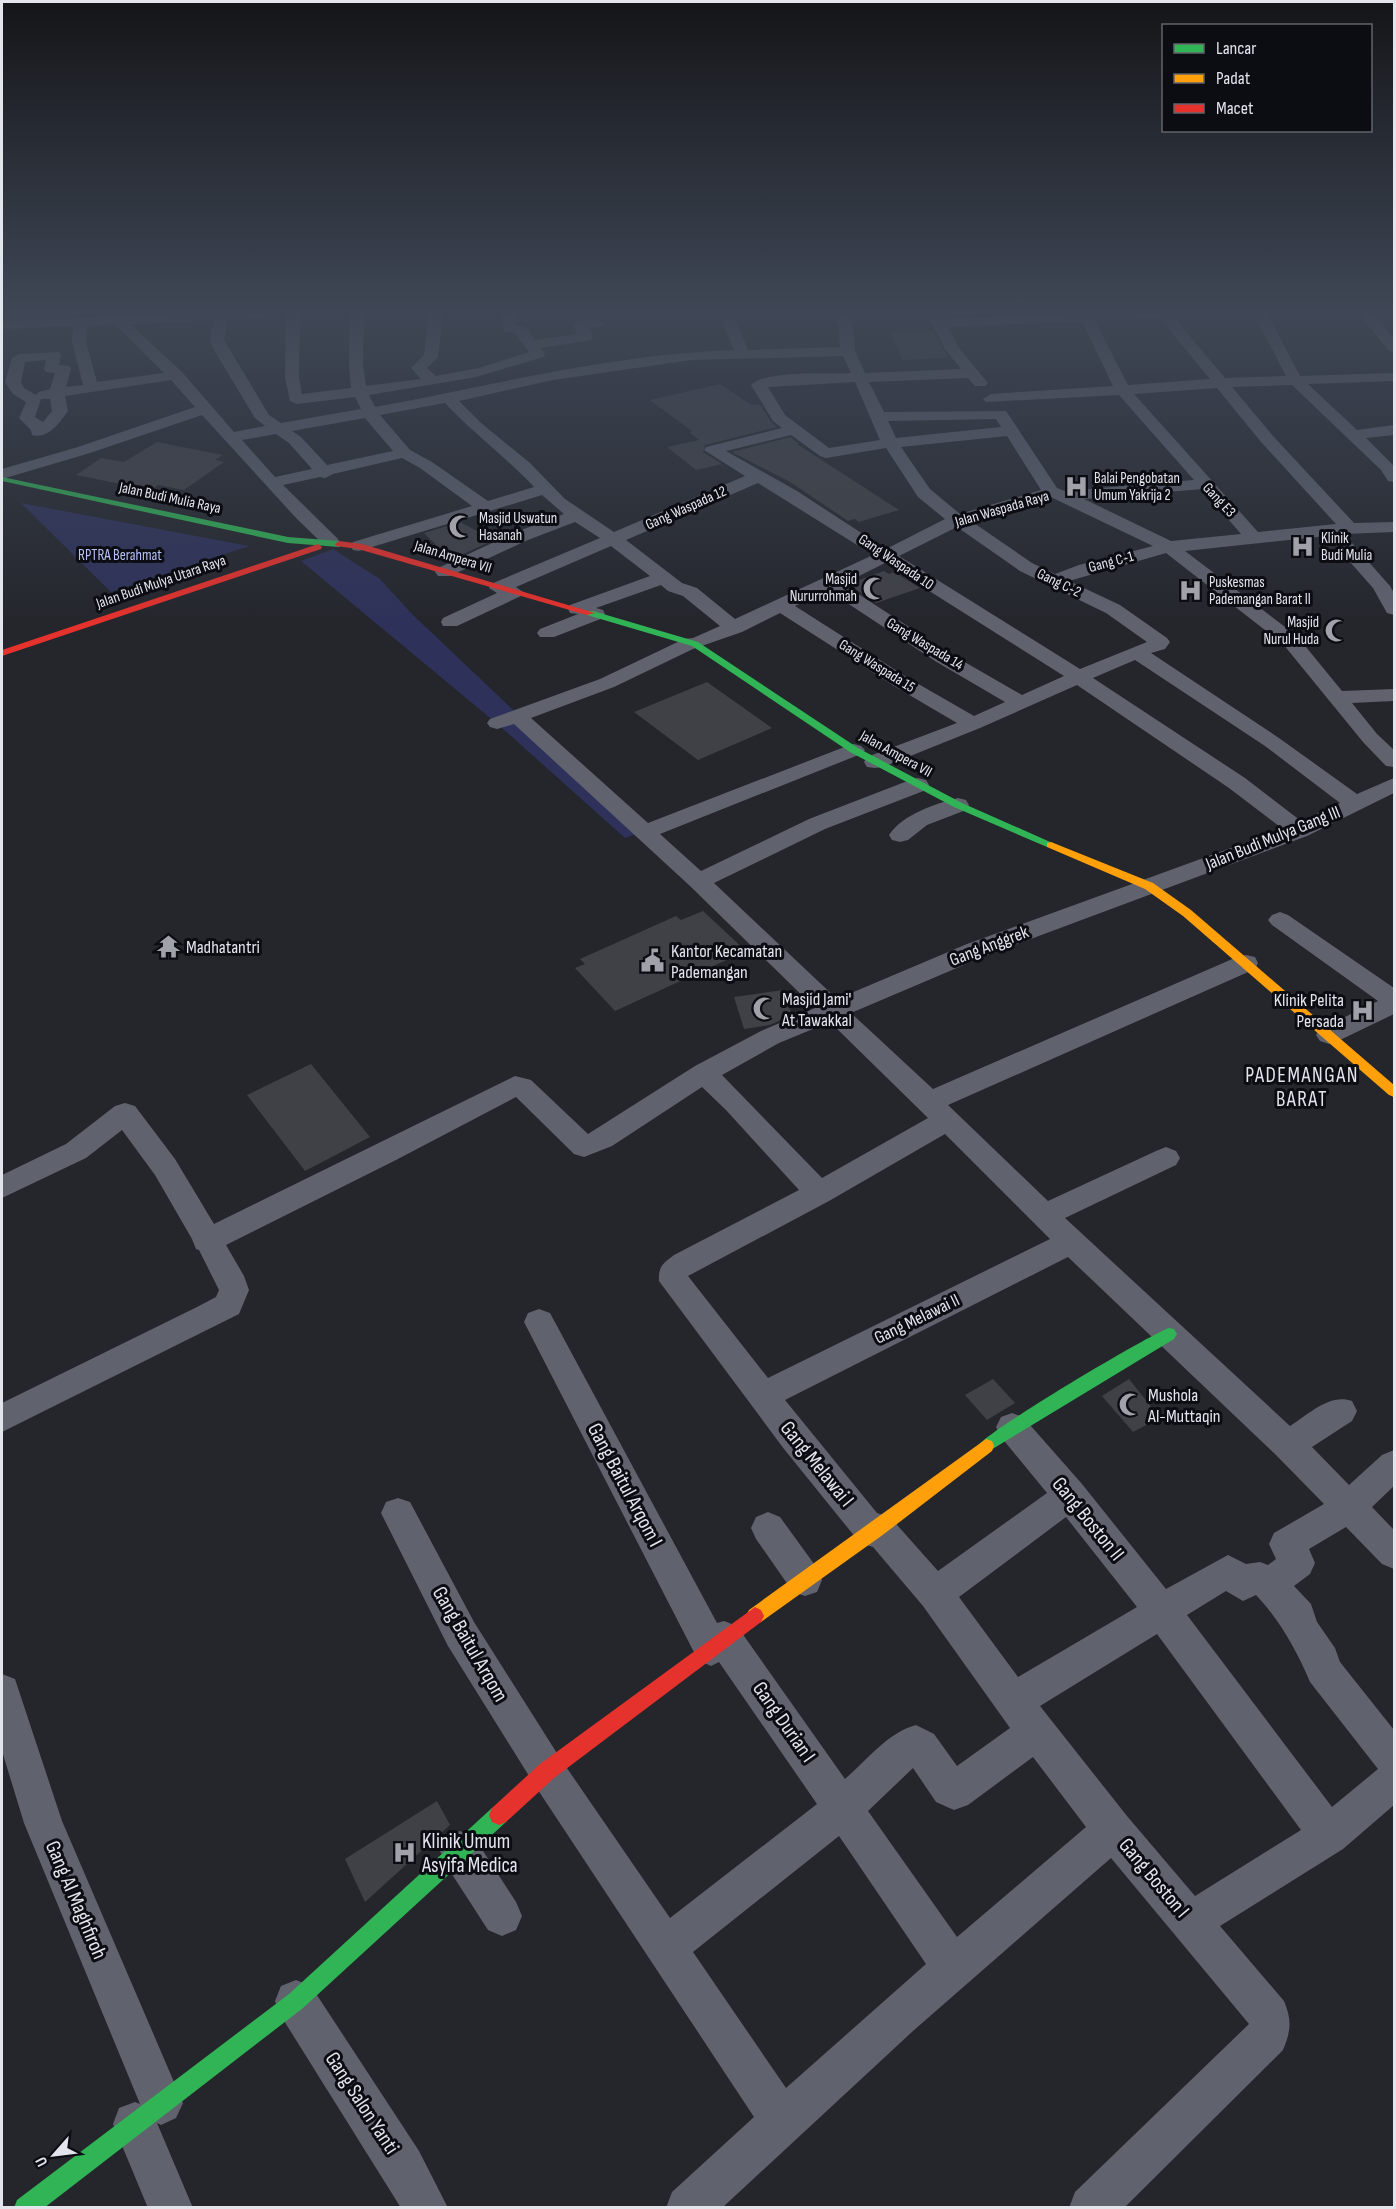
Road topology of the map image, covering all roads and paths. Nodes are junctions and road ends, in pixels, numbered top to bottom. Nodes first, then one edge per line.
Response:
1 (27, 417) edge
2 (55, 417) edge
3 (180, 417) edge
4 (214, 417) edge
5 (262, 417) edge
6 (345, 417) edge
7 (374, 417) edge
8 (467, 417) edge
9 (778, 417) edge
10 (878, 417) edge
11 (1003, 417) edge
12 (1146, 417) edge
13 (1249, 417) edge
14 (1334, 417) edge
15 (47, 427) junction
16 (795, 429) junction
17 (277, 430) junction
18 (1395, 430) edge
19 (1012, 431) junction
20 (1353, 435) junction
21 (232, 437) junction
22 (890, 443) junction
23 (84, 450) junction
24 (404, 453) junction
25 (2, 454) edge
26 (34, 465) junction
27 (325, 472) junction
28 (2, 474) edge
29 (757, 477) junction
30 (1395, 477) edge
31 (2, 479) edge
32 (271, 483) junction
33 (1204, 484) junction
34 (545, 489) junction
35 (1057, 494) junction
36 (485, 507) junction
37 (577, 515) junction
38 (1137, 516) dead end
39 (957, 520) junction
40 (1111, 520) junction
41 (1395, 527) edge
42 (1341, 530) junction
43 (1254, 538) junction
44 (288, 540) junction
45 (615, 540) junction
46 (331, 542) junction
47 (359, 546) junction
48 (266, 547) dead end
49 (1169, 547) junction
50 (885, 557) junction
51 (444, 572) junction
52 (663, 578) junction
53 (1055, 580) junction
54 (830, 584) junction
55 (1388, 586) edge
56 (506, 590) junction
57 (764, 593) dead end
58 (783, 606) junction
59 (577, 609) junction
60 (1395, 609) edge
61 (596, 614) junction
62 (450, 622) dead end
63 (735, 628) junction
64 (547, 633) dead end
65 (693, 644) junction
66 (1136, 652) junction
67 (2, 653) edge
68 (1078, 679) junction
69 (1395, 694) edge
70 (1335, 697) junction
71 (1020, 703) junction
72 (973, 724) junction
73 (854, 750) junction
74 (1395, 761) edge
75 (875, 762) junction
76 (918, 785) junction
77 (1395, 785) edge
78 (1355, 803) junction
79 (958, 805) junction
80 (1299, 831) junction
81 (645, 832) junction
82 (900, 835) dead end
83 (698, 881) junction
84 (1149, 886) junction
85 (1280, 920) dead end
86 (1246, 963) junction
87 (1395, 1002) edge
88 (831, 1010) junction
89 (1329, 1035) junction
90 (704, 1073) junction
91 (1395, 1092) edge
92 (938, 1111) junction
93 (1166, 1158) dead end
94 (2, 1187) edge
95 (819, 1192) junction
96 (1045, 1215) junction
97 (206, 1241) junction
98 (1071, 1242) junction
99 (539, 1322) dead end
100 (1169, 1334) junction
101 (763, 1396) junction
102 (1341, 1411) dead end
103 (2, 1418) edge
104 (1012, 1427) junction
105 (1288, 1445) junction
106 (1395, 1466) edge
107 (1070, 1495) junction
108 (1349, 1507) junction
109 (398, 1513) dead end
110 (768, 1528) dead end
111 (875, 1530) junction
112 (1395, 1553) edge
113 (805, 1580) junction
114 (1269, 1584) junction
115 (934, 1594) junction
116 (1161, 1612) junction
117 (718, 1643) junction
118 (2, 1692) edge
119 (1013, 1701) junction
120 (1036, 1732) junction
121 (1395, 1759) edge
122 (547, 1771) junction
123 (1395, 1780) edge
124 (844, 1807) junction
125 (1113, 1830) junction
126 (1329, 1835) junction
127 (460, 1851) junction
128 (502, 1916) dead end
129 (1190, 1922) junction
130 (668, 1947) junction
131 (952, 1967) junction
132 (296, 2001) junction
133 (148, 2114) junction
134 (782, 2120) junction
135 (25, 2208) edge
136 (171, 2208) edge
137 (426, 2208) edge
138 (688, 2208) edge
139 (1091, 2208) edge

1 - 15 street
2 - 15 street
3 - 23 street
4 - 21 street
5 - 17 street
6 - 17 street
7 - 24 street
8 - 34 street, Gang Waspada 12
9 - 16 street
10 - 22 street, Gang C-2
11 - 19 street
12 - 33 street, Gang E3
13 - 42 street
14 - 20 street
15 - 23 street
16 - 22 street
16 - 29 street, Gang Waspada 10
17 - 21 street
17 - 27 street
18 - 20 street
19 - 22 street
19 - 35 street
20 - 30 street
21 - 32 street
22 - 39 street, Gang C-2
23 - 26 street
24 - 27 street
24 - 36 street
25 - 26 street
26 - 28 street
27 - 32 street
29 - 45 street, Gang Waspada 12
29 - 50 street, Gang Waspada 10
31 - 44 street, Jalan Budi Mulia Raya
32 - 46 street
33 - 35 street
33 - 43 street, Gang E3
34 - 36 street
34 - 37 street, Gang Waspada 12
35 - 39 street, Jalan Waspada Raya
35 - 40 street, Jalan Waspada Raya
36 - 47 street
37 - 45 street, Gang Waspada 12
37 - 51 street
38 - 40 street
39 - 50 street, Jalan Waspada Raya
39 - 53 street, Gang C-2
40 - 49 street, Jalan Waspada Raya
41 - 42 street
42 - 43 street
42 - 55 street
43 - 49 street
44 - 46 street, Jalan Budi Mulia Raya
44 - 48 street
45 - 52 street, Gang Waspada 12
45 - 56 street, Gang Waspada 12
46 - 47 street, Jalan Ampera VII
46 - 67 street, Jalan Budi Mulya Utara Raya
47 - 51 street, Jalan Ampera VII
49 - 53 street, Gang C-1
49 - 70 street, Jalan Waspada Raya
50 - 54 street, Jalan Waspada Raya
50 - 68 street, Gang Waspada 10
51 - 56 street, Jalan Ampera VII
52 - 59 street
52 - 63 street, Gang Waspada 12
53 - 66 street, Gang C-2
54 - 58 street, Jalan Waspada Raya
54 - 71 street, Gang Waspada 14
55 - 60 street
56 - 59 street, Jalan Ampera VII
56 - 62 street, Gang Waspada 12
57 - 58 street, Gang Waspada 15
58 - 63 street, Jalan Waspada Raya
58 - 72 street, Gang Waspada 15
59 - 61 street, Jalan Ampera VII
61 - 64 street
61 - 65 street, Jalan Ampera VII
63 - 65 street, Jalan Waspada Raya
65 - 73 street, Jalan Ampera VII
65 - 81 street, Jalan Waspada Raya
66 - 68 street
66 - 78 street
68 - 71 street
68 - 80 street, Gang Waspada 10
69 - 70 street
70 - 74 street, Jalan Waspada Raya
71 - 72 street
72 - 75 street
73 - 75 street, Jalan Ampera VII
73 - 81 street
75 - 76 street, Jalan Ampera VII
76 - 79 street, Jalan Ampera VII
76 - 83 street
77 - 78 street, Jalan Budi Mulya Gang III
78 - 80 street, Jalan Budi Mulya Gang III
79 - 82 street
79 - 84 street, Jalan Ampera VII
80 - 84 street, Jalan Budi Mulya Gang III
81 - 83 street
83 - 88 street
84 - 86 street, Jalan Ampera VII
84 - 88 street, Gang Anggrek
85 - 87 street
86 - 89 street, Jalan Ampera VII
86 - 92 street
87 - 89 street
88 - 90 street, Gang Anggrek
88 - 92 street
89 - 91 street, Jalan Ampera VII
90 - 95 street
90 - 97 street, Gang Anggrek
92 - 95 street
92 - 96 street
93 - 96 street
94 - 97 street
95 - 101 street, Gang Melawai I
96 - 98 street
97 - 103 street
98 - 100 street
98 - 101 street, Gang Melawai II
99 - 117 street, Gang Baitul Arqom I
100 - 104 street
100 - 105 street
101 - 111 street, Gang Melawai I
102 - 105 street
104 - 107 street, Gang Boston II
104 - 111 street
105 - 108 street
106 - 108 street
107 - 115 street
107 - 116 street, Gang Boston II
108 - 112 street
108 - 114 street
109 - 122 street, Gang Baitul Arqom
110 - 113 street
111 - 113 street
111 - 115 street, Gang Boston I
113 - 117 street
114 - 116 street
114 - 121 street
115 - 119 street, Gang Boston I
116 - 119 street
116 - 126 street, Gang Boston II
117 - 122 street
117 - 124 street, Gang Durian I
118 - 133 street, Gang Al Maghfiroh
119 - 120 street, Gang Boston I
120 - 124 street
120 - 125 street, Gang Boston I
122 - 127 street
122 - 130 street, Gang Baitul Arqom
123 - 126 street
124 - 130 street
124 - 131 street, Gang Durian I
125 - 129 street, Gang Boston I
125 - 131 street
126 - 129 street
127 - 128 street
127 - 132 street
129 - 139 street, Gang Boston I
130 - 134 street, Gang Baitul Arqom
131 - 134 street
132 - 133 street
132 - 137 street, Gang Salon Yanti
133 - 135 street
133 - 136 street, Gang Al Maghfiroh
134 - 138 street

